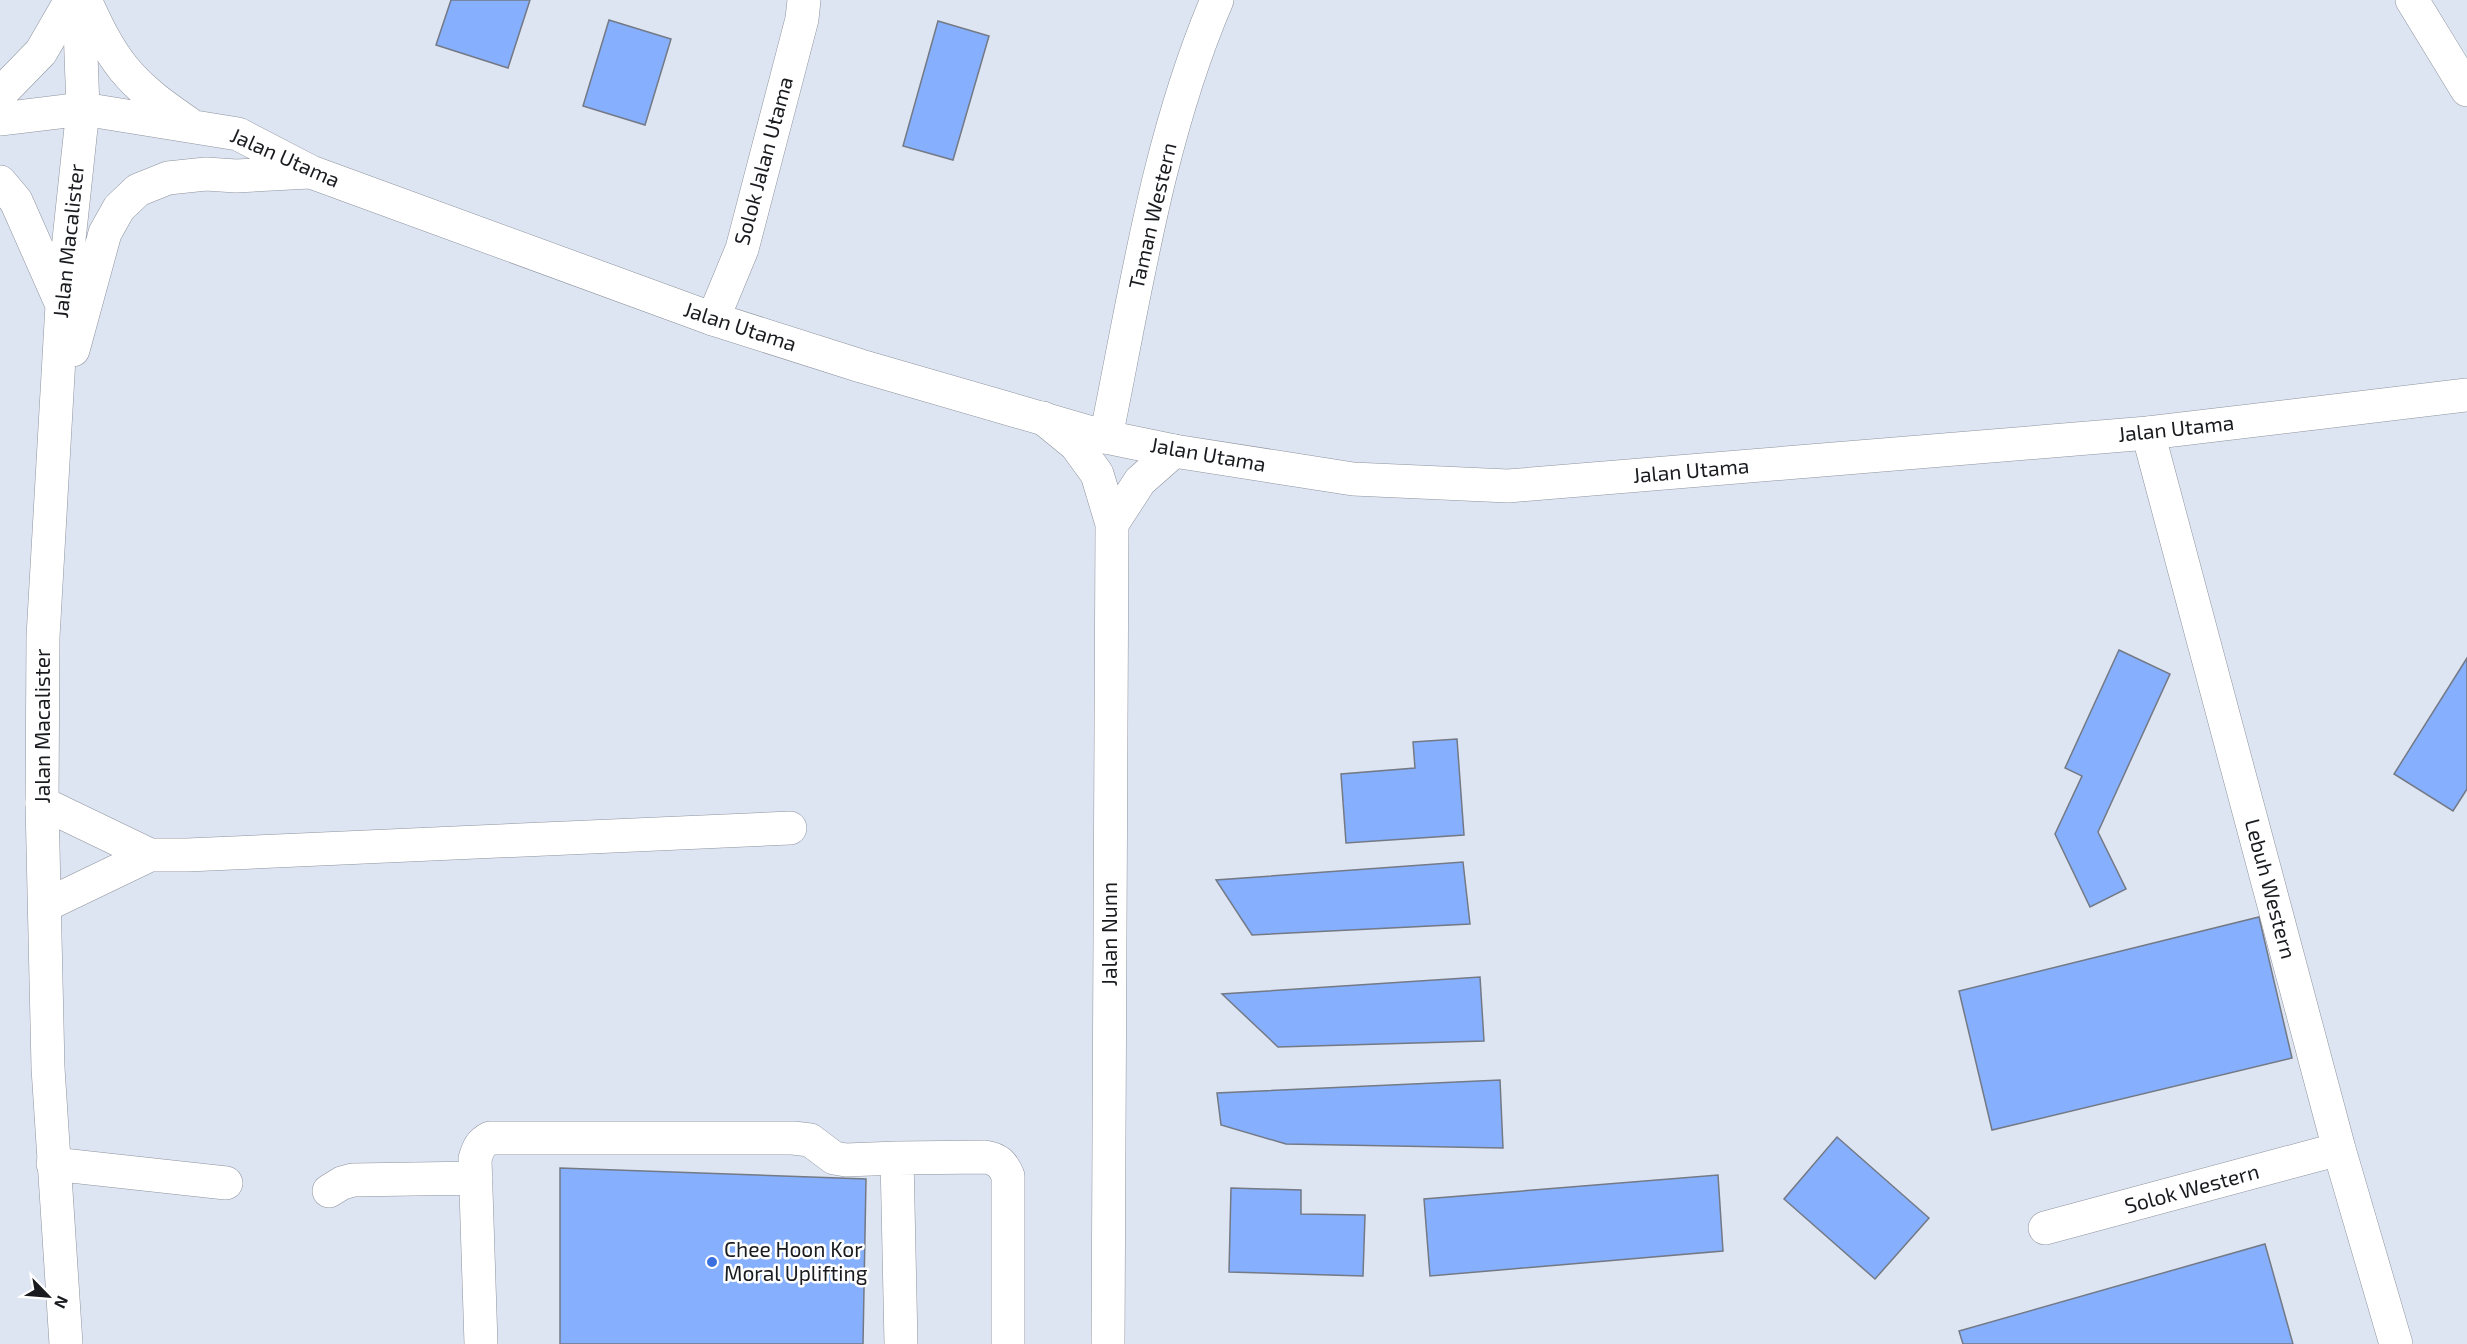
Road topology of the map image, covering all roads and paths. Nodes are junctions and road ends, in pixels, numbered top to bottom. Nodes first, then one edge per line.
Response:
1 (71, 0) edge
2 (79, 0) edge
3 (85, 0) edge
4 (804, 0) edge
5 (1217, 0) edge
6 (2412, 0) edge
7 (2467, 90) edge
8 (0, 94) edge
9 (83, 109) junction
10 (0, 119) edge
11 (192, 125) junction
12 (311, 172) junction
13 (0, 182) edge
14 (62, 305) junction
15 (713, 319) junction
16 (57, 391) junction
17 (2467, 395) edge
18 (1043, 418) junction
19 (2148, 432) junction
20 (1106, 437) junction
21 (1174, 451) junction
22 (1112, 524) junction
23 (42, 803) junction
24 (790, 828) dead end
25 (150, 855) junction
26 (46, 905) junction
27 (2338, 1149) junction
28 (897, 1158) junction
29 (53, 1164) junction
30 (476, 1178) junction
31 (226, 1183) dead end
32 (329, 1191) dead end
33 (2045, 1228) dead end
34 (66, 1344) edge
35 (481, 1344) edge
36 (901, 1344) edge
37 (1008, 1344) edge
38 (1108, 1344) edge
39 (2396, 1344) edge

1 - 8 main road
2 - 9 main road, Jalan Macalister
3 - 11 main road
4 - 15 main road, Solok Jalan Utama
5 - 20 main road, Taman Western
6 - 7 main road
9 - 10 main road, Jalan Utama
9 - 11 main road, Jalan Utama
9 - 14 main road, Jalan Macalister
11 - 12 main road, Jalan Utama
12 - 15 main road, Jalan Utama
12 - 16 main road
13 - 14 main road
14 - 16 main road, Jalan Macalister
15 - 18 main road, Jalan Utama
16 - 23 main road, Jalan Macalister
17 - 19 main road, Jalan Utama
18 - 20 main road, Jalan Utama
18 - 22 main road, Jalan Nunn
19 - 21 main road, Jalan Utama
19 - 27 main road, Lebuh Western
20 - 21 main road, Jalan Utama
21 - 22 main road
22 - 38 main road, Jalan Nunn
23 - 25 main road
23 - 26 main road, Jalan Macalister
24 - 25 main road
25 - 26 main road
26 - 29 main road, Jalan Macalister
27 - 33 main road, Solok Western
27 - 39 main road, Lebuh Western
28 - 30 main road
28 - 36 main road
28 - 37 main road
29 - 31 main road
29 - 34 main road, Jalan Macalister
30 - 32 main road
30 - 35 main road

